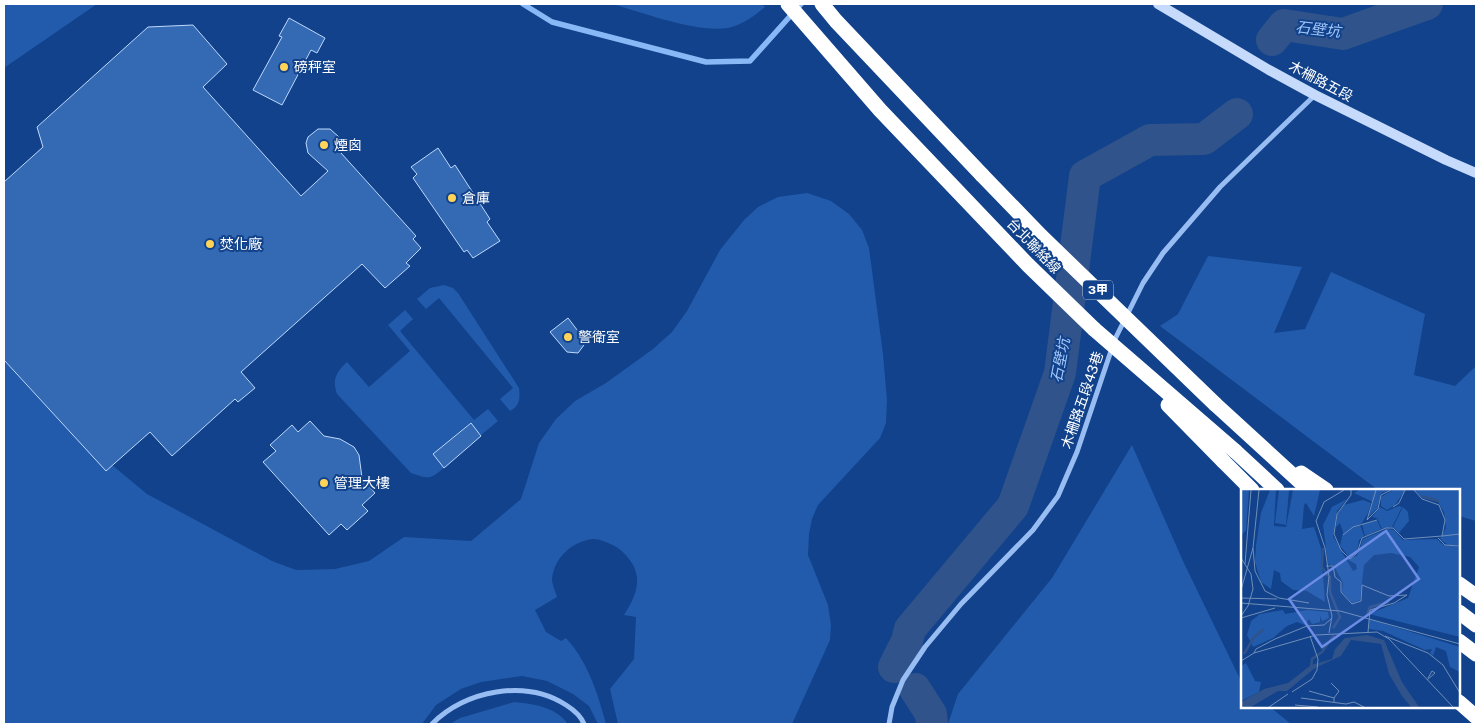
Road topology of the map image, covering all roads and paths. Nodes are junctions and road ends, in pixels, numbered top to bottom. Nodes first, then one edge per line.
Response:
1 (788, 4) edge
2 (822, 4) edge
3 (1158, 4) edge
4 (1316, 95) junction
5 (1476, 173) edge
6 (1094, 329) junction
7 (1249, 436) junction
8 (1251, 489) edge
9 (1276, 489) edge
10 (1308, 489) edge
11 (1325, 489) edge
12 (1460, 585) edge
13 (1476, 596) edge
14 (1460, 613) edge
15 (1476, 625) edge
16 (1460, 641) edge
17 (1476, 654) edge
18 (1460, 703) edge
19 (1476, 717) edge
20 (432, 724) edge
21 (584, 724) edge
22 (889, 724) edge

1 - 6 highway, 台北聯絡線 / 3甲
2 - 7 highway, 台北聯絡線 / 3甲, bridge
3 - 4 main road, 木柵路五段
4 - 5 main road, 木柵路五段
4 - 22 street, 木柵路五段43巷
6 - 8 highway, bridge
6 - 9 highway, 台北聯絡線 / 3甲, bridge
7 - 10 highway, 台北聯絡線 / 3甲
7 - 11 highway
12 - 13 highway
14 - 15 highway
16 - 17 highway
18 - 19 highway
20 - 21 street

